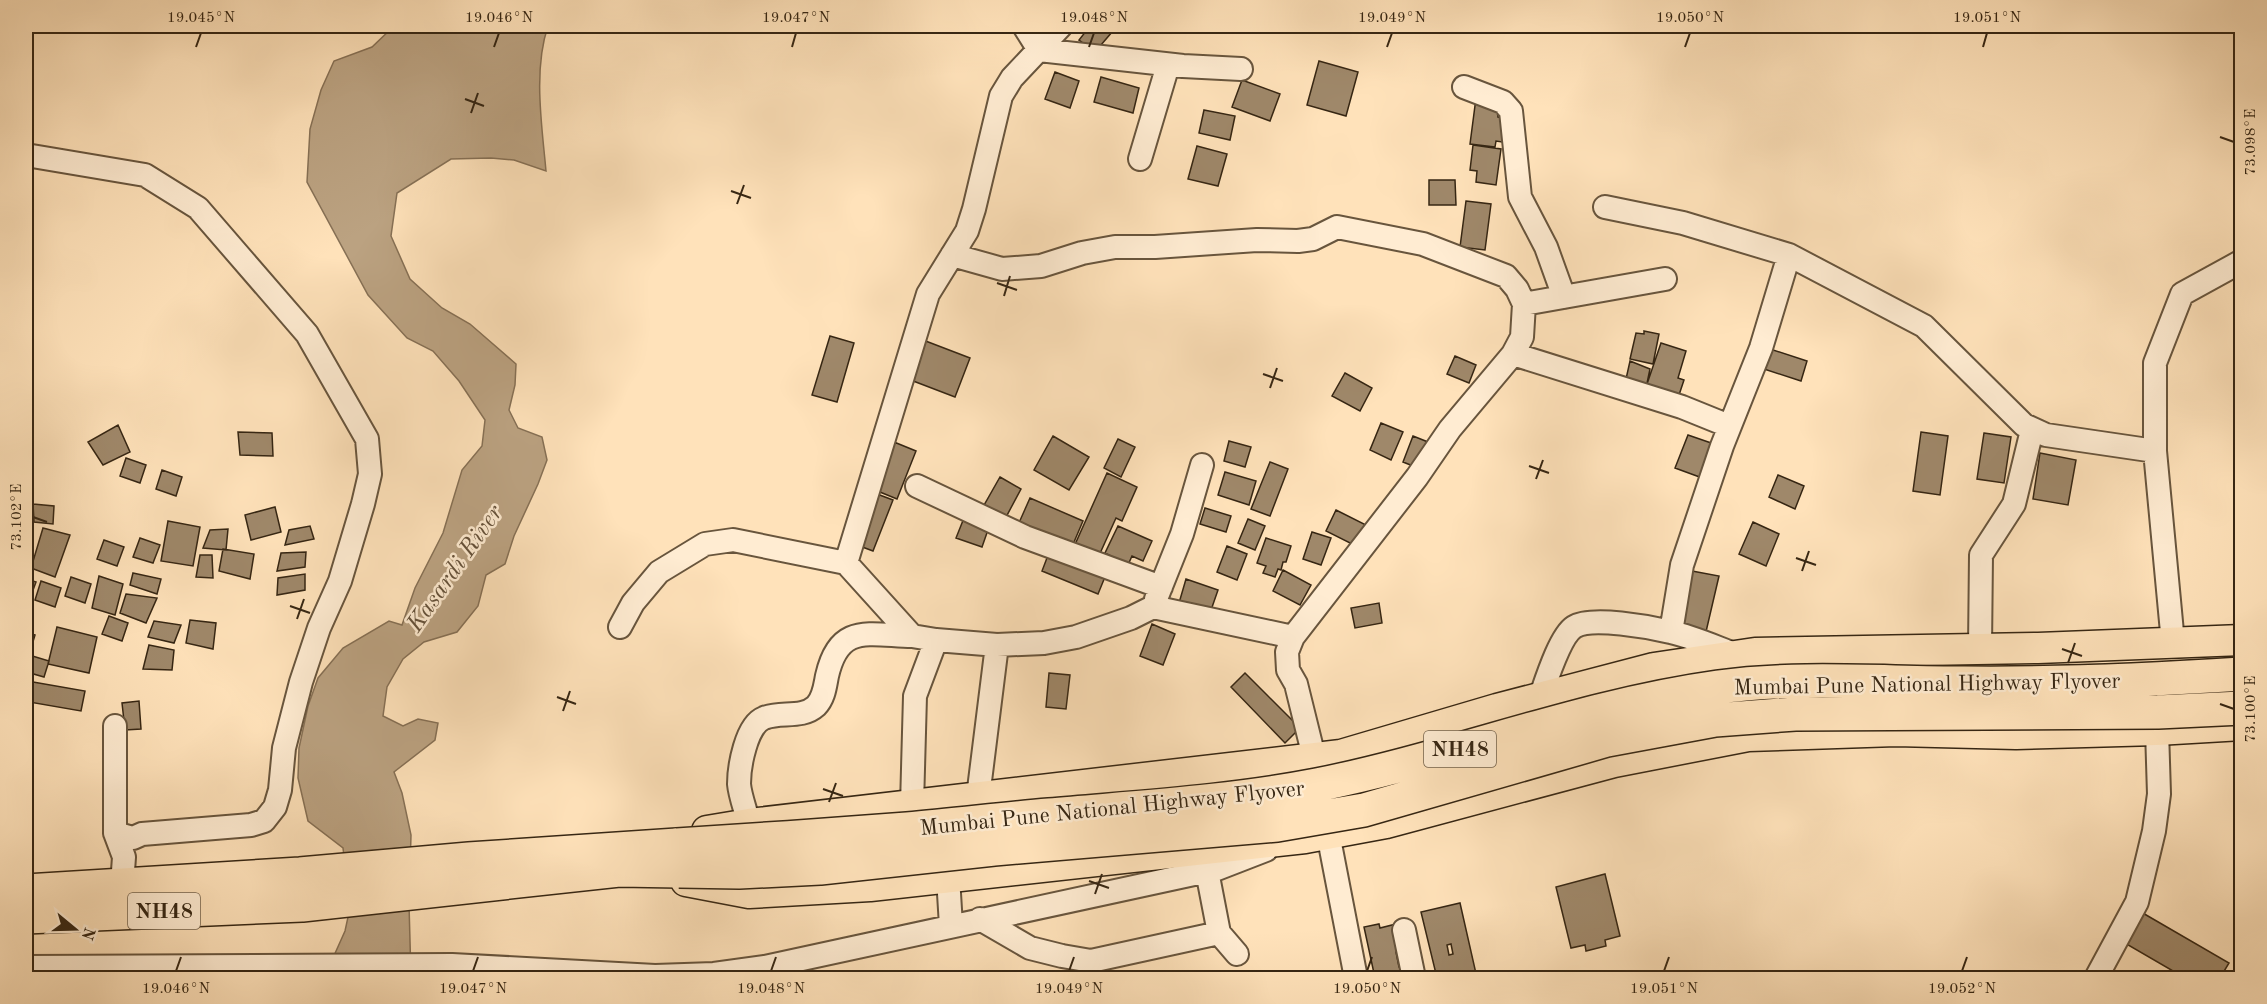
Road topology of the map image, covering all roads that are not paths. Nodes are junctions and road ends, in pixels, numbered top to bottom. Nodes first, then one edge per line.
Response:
1 (1024, 26) edge
2 (1061, 26) edge
3 (1039, 50) junction
4 (1168, 65) junction
5 (1241, 69) dead end
6 (1464, 87) dead end
7 (26, 155) edge
8 (1140, 159) dead end
9 (1605, 207) dead end
10 (952, 255) junction
11 (1789, 255) junction
12 (2241, 261) edge
13 (1665, 279) dead end
14 (1564, 297) junction
15 (1524, 304) junction
16 (1513, 354) junction
17 (1730, 426) junction
18 (2032, 430) junction
19 (2155, 451) junction
20 (1202, 465) dead end
21 (917, 486) dead end
22 (846, 562) junction
23 (1157, 597) junction
24 (620, 627) dead end
25 (1671, 632) junction
26 (912, 636) junction
27 (1293, 636) junction
28 (936, 640) junction
29 (2241, 640) edge
30 (2173, 643) junction
31 (997, 645) junction
32 (1980, 648) junction
33 (1738, 656) junction
34 (2241, 675) edge
35 (1540, 698) junction
36 (2241, 708) edge
37 (2241, 725) edge
38 (115, 726) dead end
39 (2157, 730) junction
40 (1315, 758) junction
41 (978, 797) junction
42 (912, 805) junction
43 (749, 824) junction
44 (115, 833) junction
45 (1328, 834) junction
46 (1292, 839) junction
47 (678, 858) junction
48 (619, 859) junction
49 (1207, 871) junction
50 (948, 877) junction
51 (122, 885) junction
52 (301, 890) junction
53 (26, 891) edge
54 (26, 917) edge
55 (980, 919) junction
56 (951, 926) junction
57 (1404, 930) dead end
58 (1219, 933) junction
59 (1237, 954) dead end
60 (26, 967) edge
61 (1356, 978) edge
62 (1414, 978) edge
63 (2096, 978) edge

1 - 3 street
2 - 3 street
3 - 4 street
3 - 10 street
4 - 5 street
4 - 8 street
6 - 14 street
7 - 44 street
9 - 11 street
10 - 15 street
10 - 22 street
11 - 17 street
11 - 18 street
12 - 19 street
13 - 14 street
14 - 15 street
15 - 16 street
16 - 17 street
16 - 27 street
17 - 25 street
18 - 19 street
18 - 32 street
19 - 30 street
20 - 23 street
21 - 23 street
22 - 24 street
22 - 26 street
23 - 27 street
23 - 31 street
25 - 33 street
25 - 35 street
26 - 28 street
26 - 43 street
27 - 40 street
28 - 31 street
28 - 42 street
29 - 30 main road
30 - 32 main road
31 - 41 street
32 - 33 main road
33 - 35 main road
34 - 47 highway, Mumbai Pune National Highway Flyover / NH48, bridge
35 - 40 main road
36 - 47 highway, Mumbai Pune National Highway Flyover / NH48, bridge
37 - 39 main road
38 - 44 street
39 - 45 main road
39 - 63 street
40 - 41 main road
40 - 45 street
41 - 42 main road
42 - 43 main road
43 - 48 main road
44 - 51 street
45 - 46 main road
45 - 61 street
46 - 49 street
46 - 50 main road
47 - 48 highway, Mumbai Pune National Highway Flyover / NH48
48 - 50 main road
48 - 52 highway, NH48
49 - 55 street
49 - 58 street
50 - 56 street
51 - 52 highway, NH48
51 - 53 highway, NH48
52 - 54 highway, NH48
55 - 56 street
55 - 58 street
56 - 60 street
57 - 62 street
58 - 59 street

